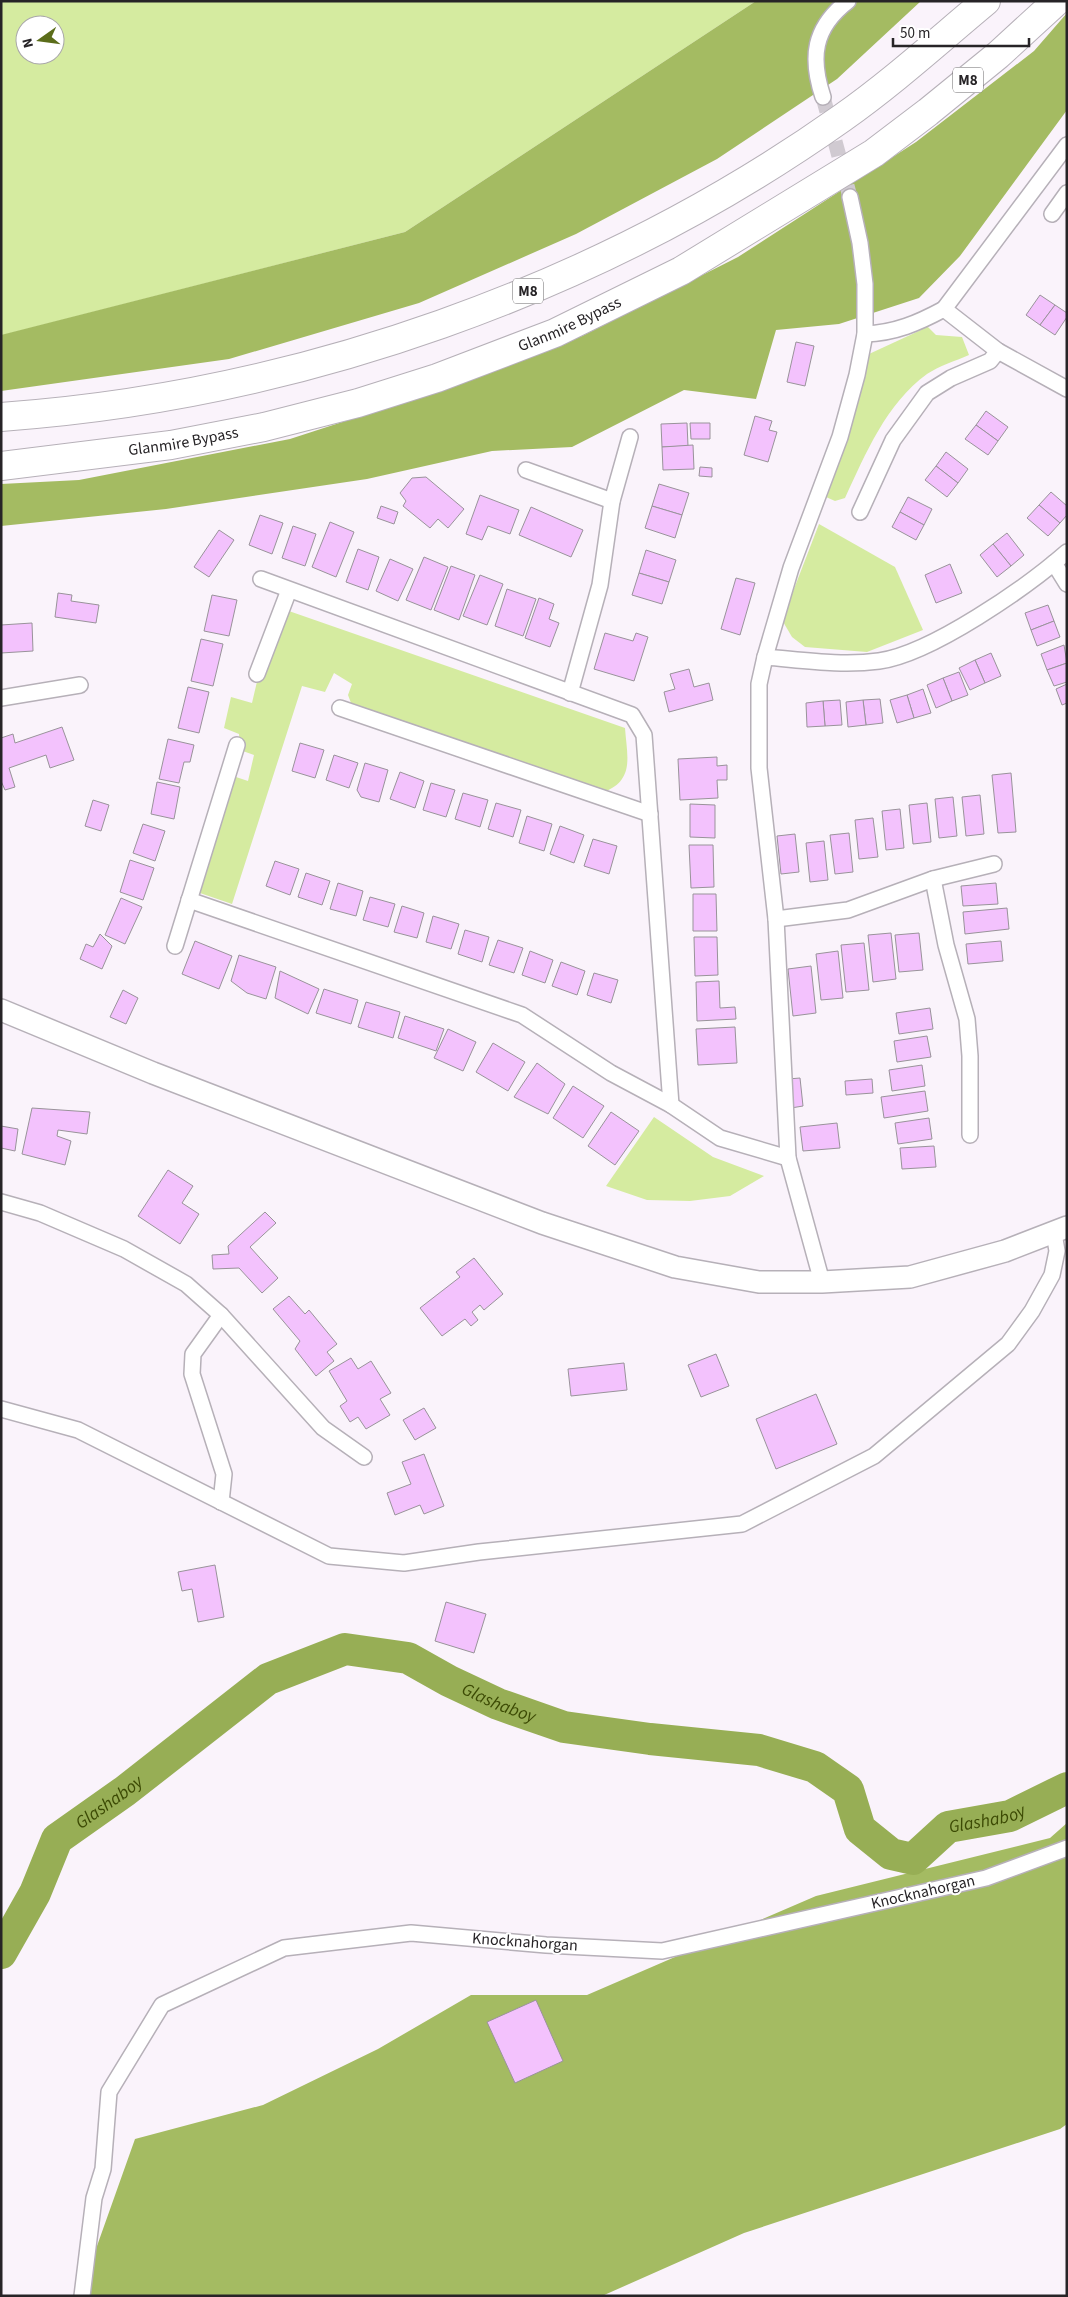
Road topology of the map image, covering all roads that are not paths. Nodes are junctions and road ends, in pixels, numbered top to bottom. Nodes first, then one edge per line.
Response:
1 (848, 1) edge
2 (986, 1) edge
3 (1058, 1) edge
4 (824, 97) tunnel mouth
5 (1067, 145) edge
6 (1067, 192) edge
7 (850, 197) tunnel mouth
8 (1052, 214) dead end
9 (944, 309) junction
10 (865, 334) junction
11 (998, 351) junction
12 (1067, 389) edge
13 (1, 417) edge
14 (630, 437) dead end
15 (1, 466) edge
16 (526, 470) dead end
17 (612, 500) junction
18 (860, 512) dead end
19 (1067, 552) edge
20 (1054, 563) junction
21 (261, 579) dead end
22 (1067, 584) edge
23 (288, 590) junction
24 (765, 658) junction
25 (257, 674) dead end
26 (80, 685) dead end
27 (570, 693) junction
28 (1, 698) edge
29 (340, 708) dead end
30 (238, 745) dead end
31 (650, 814) junction
32 (994, 864) dead end
33 (933, 879) junction
34 (190, 900) junction
35 (776, 919) junction
36 (175, 946) dead end
37 (1, 1010) edge
38 (671, 1105) junction
39 (970, 1135) dead end
40 (788, 1158) junction
41 (1, 1202) edge
42 (1060, 1230) edge
43 (822, 1282) junction
44 (222, 1315) junction
45 (1, 1409) edge
46 (364, 1457) dead end
47 (221, 1502) junction
48 (1067, 1848) edge
49 (82, 2296) edge

1 - 4 street
2 - 13 highway, M8
3 - 15 highway, Glanmire Bypass / M8
5 - 9 street
6 - 8 street
7 - 10 street
9 - 10 street
9 - 11 street
10 - 24 street
11 - 12 street
11 - 18 street
14 - 17 street
16 - 17 street
17 - 27 street
19 - 20 street
20 - 22 street
20 - 24 street
21 - 23 street
23 - 25 street
23 - 27 street
24 - 35 street
26 - 28 street
27 - 31 street
29 - 31 street
30 - 34 street
31 - 38 street
32 - 33 street
33 - 35 street
33 - 39 street
34 - 36 street
34 - 38 street
35 - 40 street
37 - 43 main road
38 - 40 street
40 - 43 street
41 - 44 street
42 - 43 main road
42 - 47 street
44 - 46 street
44 - 47 street
45 - 47 street
48 - 49 street, Knocknahorgan

